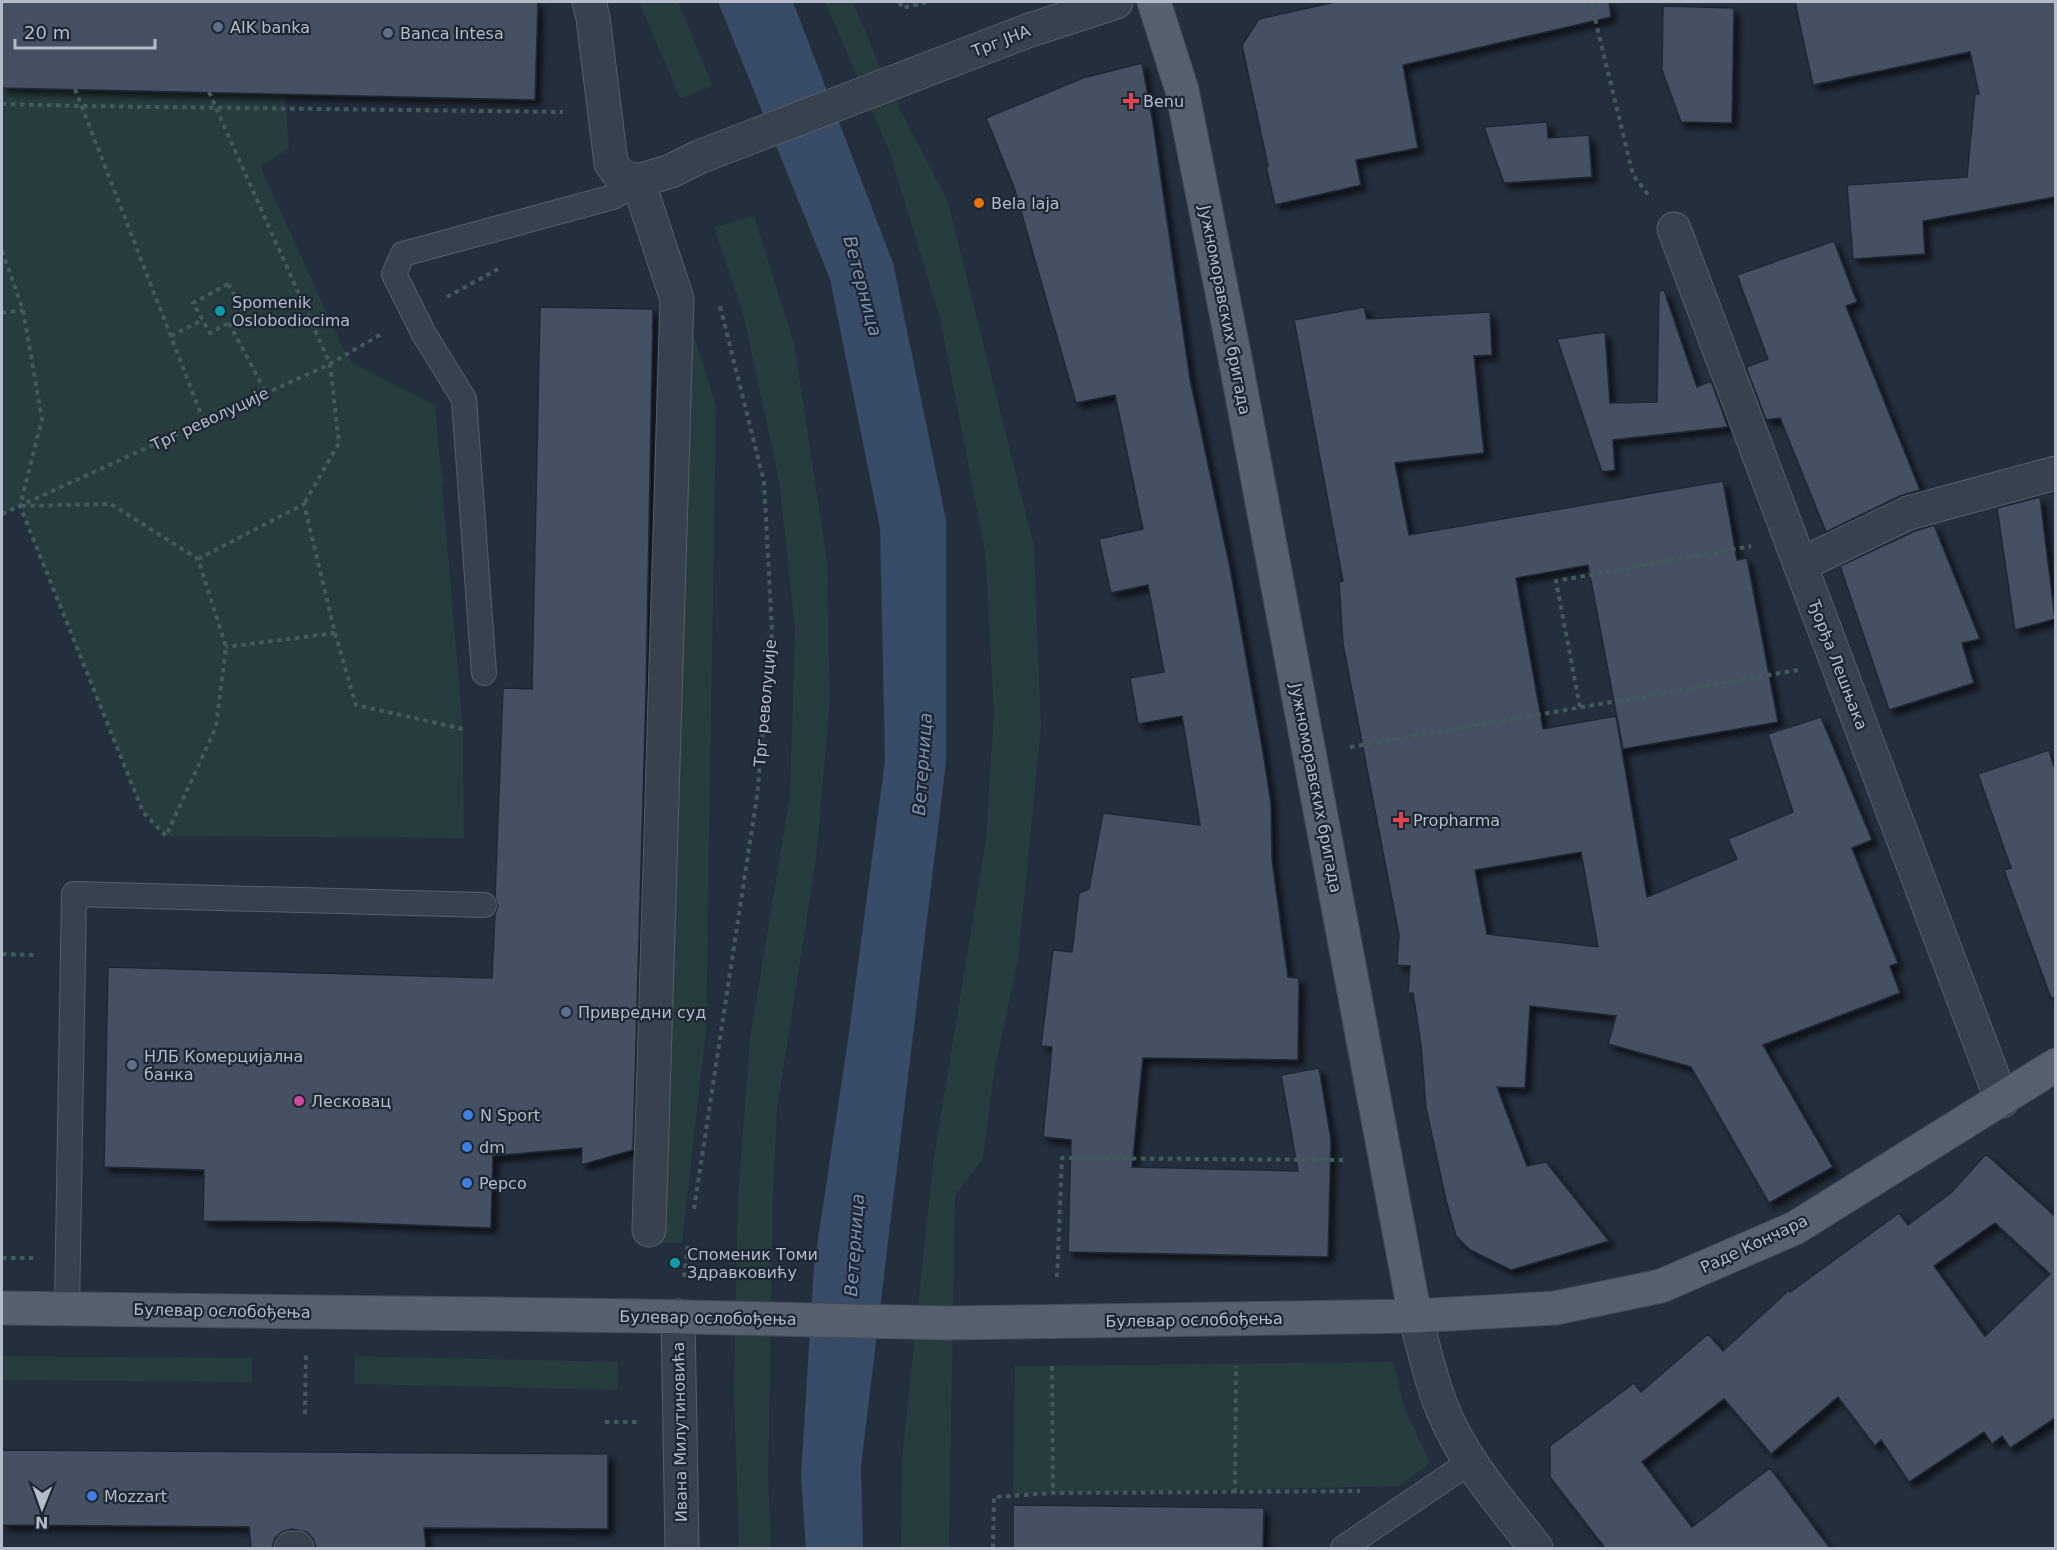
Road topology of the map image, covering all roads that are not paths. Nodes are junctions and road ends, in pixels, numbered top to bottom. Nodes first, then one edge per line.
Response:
1 (588, 2) edge
2 (1116, 2) edge
3 (1154, 2) edge
4 (638, 181) junction
5 (1674, 229) road end
6 (2055, 473) edge
7 (1795, 552) junction
8 (484, 673) dead end
9 (484, 905) dead end
10 (2055, 1065) edge
11 (2002, 1101) junction
12 (649, 1230) dead end
13 (2, 1308) edge
14 (67, 1309) junction
15 (678, 1316) junction
16 (1415, 1316) junction
17 (1470, 1462) junction
18 (291, 1548) edge
19 (297, 1548) edge
20 (682, 1548) edge
21 (1343, 1548) edge
22 (1536, 1548) edge

1 - 4 street
2 - 4 street, Трг ЈНА
3 - 16 main road, Јужноморавских бригада
4 - 8 lane
4 - 12 street
5 - 7 street, Ђорђа Лешњака
6 - 7 street
7 - 11 street, Ђорђа Лешњака
9 - 14 lane
10 - 11 main road, Раде Кончара
11 - 16 main road, Раде Кончара
13 - 14 main road, Булевар ослобођења
14 - 15 main road, Булевар ослобођења
15 - 16 main road, Булевар ослобођења
15 - 20 street, Ивана Милутиновића
16 - 17 street, Јужноморавских бригада
17 - 21 lane
17 - 22 street, Јужноморавских бригада
18 - 19 street

